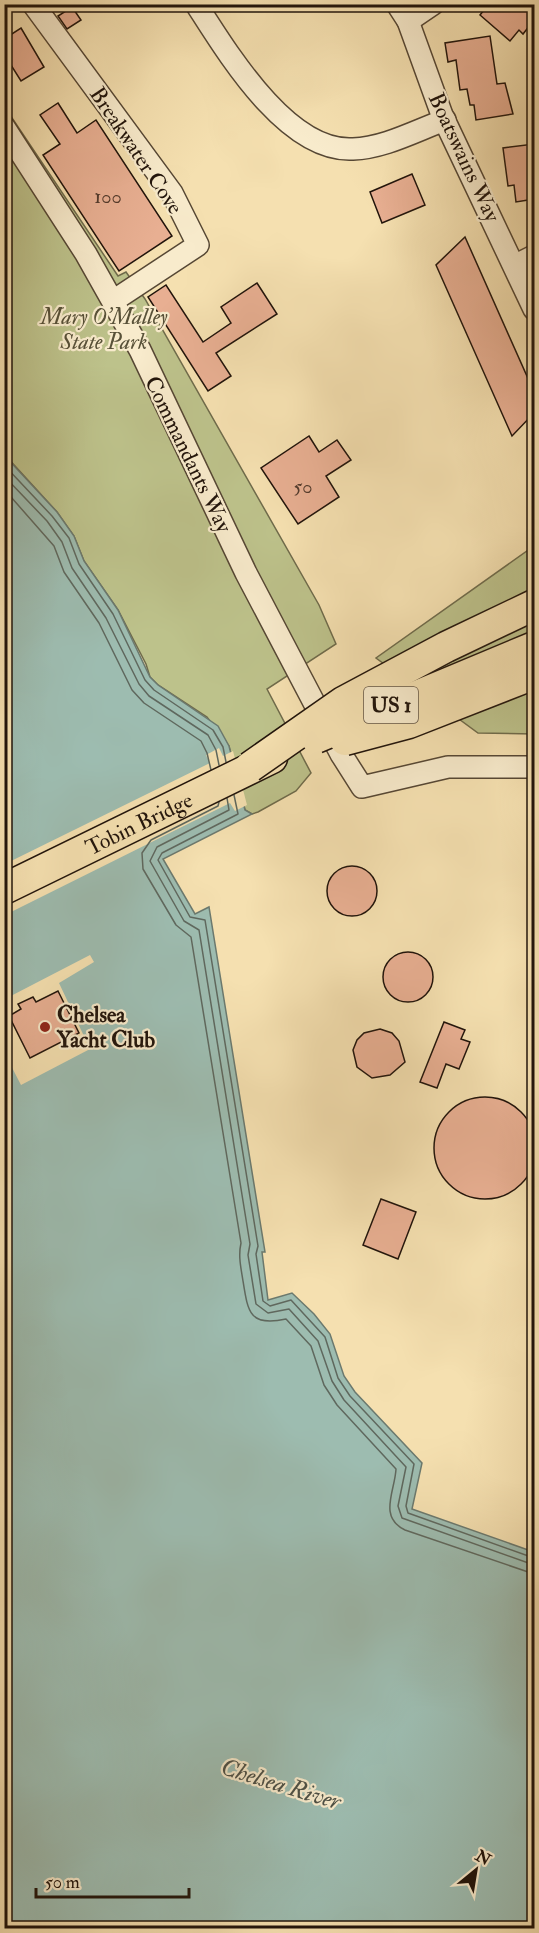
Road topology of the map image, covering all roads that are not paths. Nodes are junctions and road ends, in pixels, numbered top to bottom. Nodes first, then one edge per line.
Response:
1 (33, 4) edge
2 (196, 4) edge
3 (433, 4) edge
4 (403, 13) edge
5 (445, 120) junction
6 (4, 127) edge
7 (525, 261) edge
8 (113, 301) junction
9 (534, 309) edge
10 (534, 605) edge
11 (534, 647) edge
12 (534, 674) edge
13 (261, 762) junction
14 (534, 767) edge
15 (4, 888) edge

1 - 8 street, Breakwater Cove
2 - 5 street
3 - 4 street
4 - 5 street, Boatswains Way
5 - 7 street, Boatswains Way
6 - 8 street, Commandants Way
7 - 9 street, Boatswains Way
8 - 14 street, Commandants Way
10 - 13 highway, bridge
11 - 13 highway, US 1, bridge
12 - 13 highway, bridge
13 - 15 highway, Tobin Bridge / US 1, bridge

